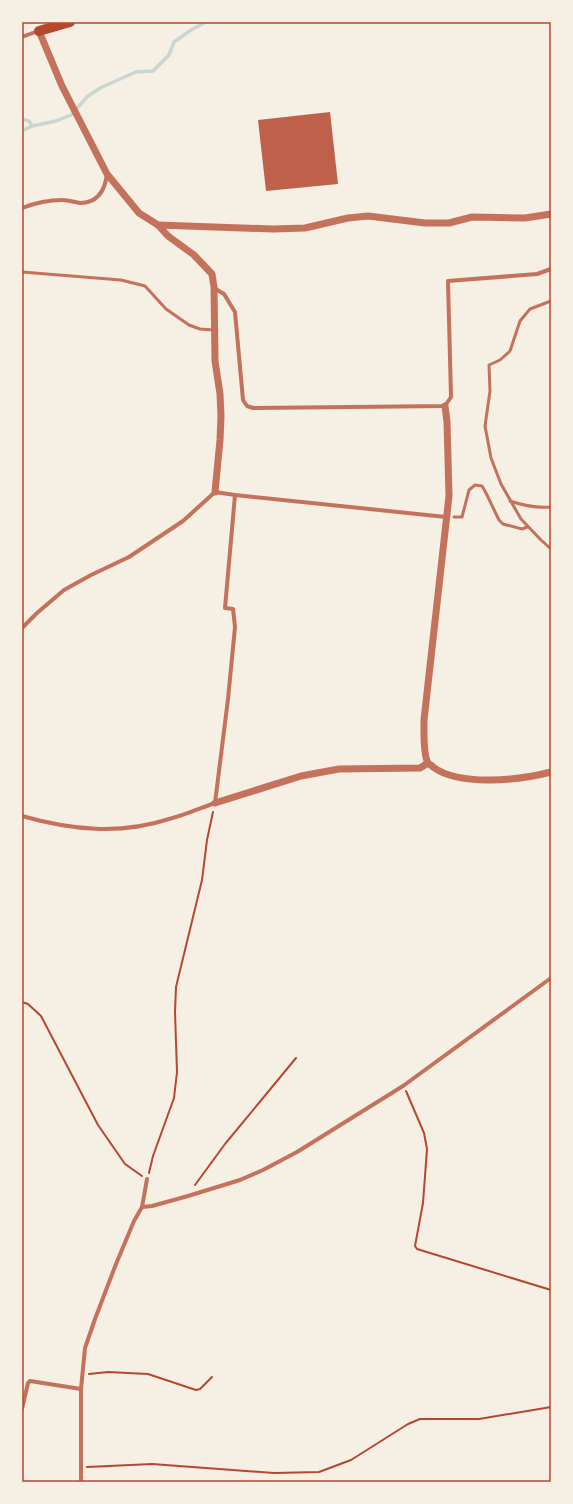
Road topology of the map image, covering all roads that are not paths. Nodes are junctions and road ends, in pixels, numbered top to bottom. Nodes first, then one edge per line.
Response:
1 (70, 22) edge
2 (39, 31) junction
3 (22, 37) edge
4 (107, 174) junction
5 (22, 208) edge
6 (551, 214) edge
7 (158, 225) junction
8 (551, 269) edge
9 (22, 272) edge
10 (214, 287) junction
11 (551, 301) edge
12 (214, 330) junction
13 (445, 406) junction
14 (215, 492) junction
15 (235, 495) junction
16 (510, 501) junction
17 (551, 507) edge
18 (450, 517) junction
19 (527, 527) junction
20 (551, 549) edge
21 (22, 628) edge
22 (428, 763) junction
23 (551, 772) edge
24 (215, 803) junction
25 (22, 816) edge
26 (551, 978) edge
27 (147, 1179) road end
28 (142, 1207) junction
29 (81, 1389) junction
30 (22, 1409) edge
31 (81, 1482) edge

1 - 2 main road
2 - 3 street
2 - 4 street
4 - 5 street
4 - 7 street
6 - 7 street
7 - 10 street
8 - 13 street
9 - 12 lane
10 - 12 street
10 - 13 street
11 - 16 lane
12 - 14 street
13 - 18 street
14 - 15 street
14 - 21 street
15 - 18 street
15 - 24 street
16 - 17 lane
16 - 19 lane
18 - 19 lane
18 - 22 street
19 - 20 lane
22 - 23 street
22 - 24 street
24 - 25 street
26 - 28 street
27 - 28 street
28 - 29 street
29 - 30 street
29 - 31 street

